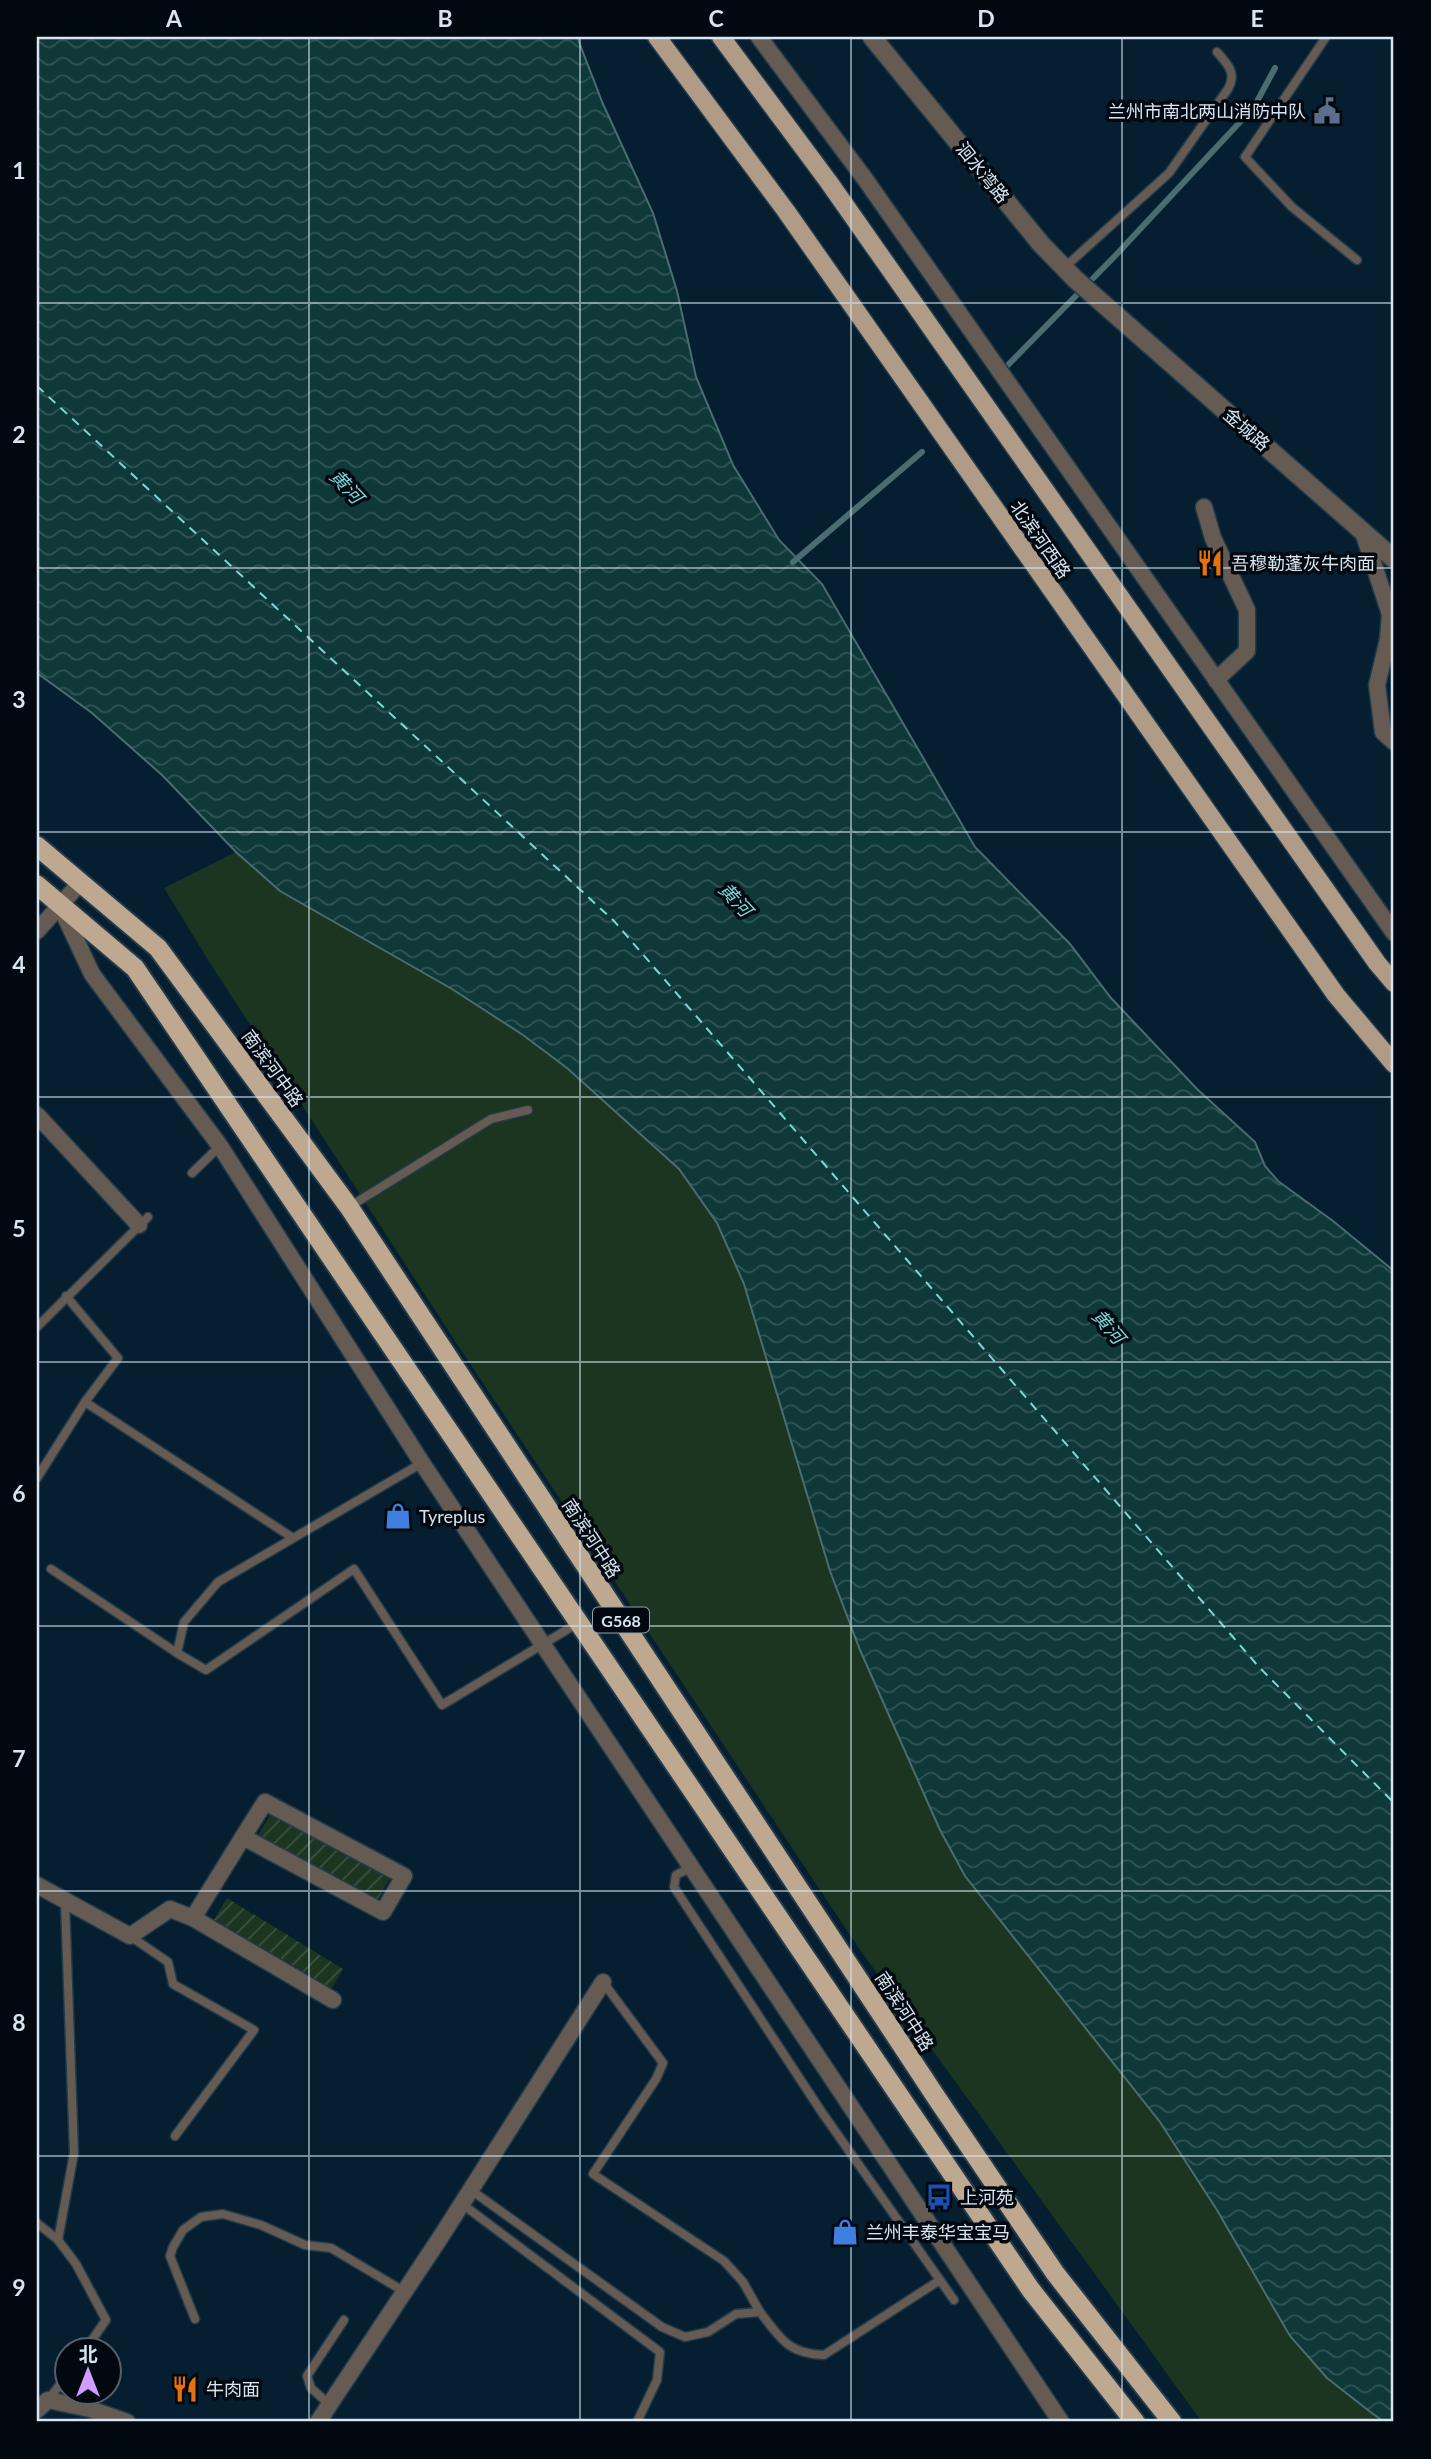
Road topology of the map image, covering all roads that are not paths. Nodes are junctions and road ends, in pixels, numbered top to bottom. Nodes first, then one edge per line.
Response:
1 (657, 37) edge
2 (722, 37) edge
3 (759, 37) edge
4 (872, 37) edge
5 (1326, 37) edge
6 (1217, 52) dead end
7 (1357, 260) dead end
8 (1069, 274) junction
9 (1099, 300) joint
10 (1204, 507) dead end
11 (1363, 531) junction
12 (1394, 559) edge
13 (1216, 680) junction
14 (1394, 742) edge
15 (37, 846) edge
16 (80, 883) junction
17 (37, 885) edge
18 (60, 905) junction
19 (37, 931) edge
20 (1394, 933) edge
21 (1394, 983) edge
22 (1394, 1064) edge
23 (528, 1110) dead end
24 (37, 1115) edge
25 (220, 1146) junction
26 (192, 1173) dead end
27 (349, 1207) junction
28 (144, 1221) joint
29 (66, 1296) junction
30 (37, 1327) edge
31 (85, 1402) junction
32 (422, 1462) junction
33 (37, 1478) edge
34 (293, 1538) junction
35 (51, 1569) dead end
36 (580, 1622) junction
37 (544, 1644) junction
38 (177, 1653) junction
39 (243, 1837) junction
40 (692, 1867) junction
41 (37, 1885) edge
42 (65, 1901) junction
43 (193, 1918) junction
44 (130, 1936) junction
45 (603, 1982) joint
46 (332, 2000) dead end
47 (174, 2136) dead end
48 (467, 2197) junction
49 (37, 2222) edge
50 (58, 2240) junction
51 (940, 2280) junction
52 (405, 2292) junction
53 (954, 2300) dead end
54 (760, 2312) junction
55 (195, 2319) dead end
56 (344, 2320) dead end
57 (95, 2336) edge
58 (42, 2405) edge
59 (330, 2405) junction
60 (127, 2422) edge
61 (318, 2422) edge
62 (637, 2422) edge
63 (1062, 2422) edge
64 (1135, 2422) edge
65 (1172, 2422) edge

1 - 22 main road, 北滨河西路
2 - 21 main road, 北滨河西路
3 - 13 street
4 - 8 street, 洄水湾路
5 - 7 lane
6 - 8 lane
8 - 9 street, 洄水湾路
9 - 11 street, 金城路
10 - 13 street
11 - 12 street, 金城路
11 - 14 street
13 - 20 street
15 - 16 highway, 南滨河中路 / G568
16 - 18 street
16 - 27 highway, 南滨河中路 / G568
17 - 18 highway, G568
18 - 19 street
18 - 25 street
18 - 36 highway, G568
23 - 27 lane
24 - 28 street
25 - 26 lane
25 - 32 street
27 - 65 highway, 南滨河中路 / G568
28 - 29 lane
29 - 30 lane
29 - 31 lane
31 - 33 lane
31 - 34 lane
32 - 34 lane
32 - 37 street
34 - 38 lane
35 - 38 lane
36 - 37 lane
36 - 64 highway, G568
37 - 38 lane
37 - 40 street
39 - 39 street
39 - 43 street
40 - 51 lane
40 - 63 street
41 - 42 street
42 - 44 street
42 - 50 lane
43 - 44 street
43 - 46 street
44 - 47 lane
45 - 48 street
45 - 54 lane
48 - 52 street
48 - 54 lane
48 - 62 lane
49 - 50 lane
50 - 57 lane
51 - 53 lane
51 - 54 lane
52 - 55 lane
52 - 59 street
56 - 59 lane
58 - 60 street
59 - 61 street

